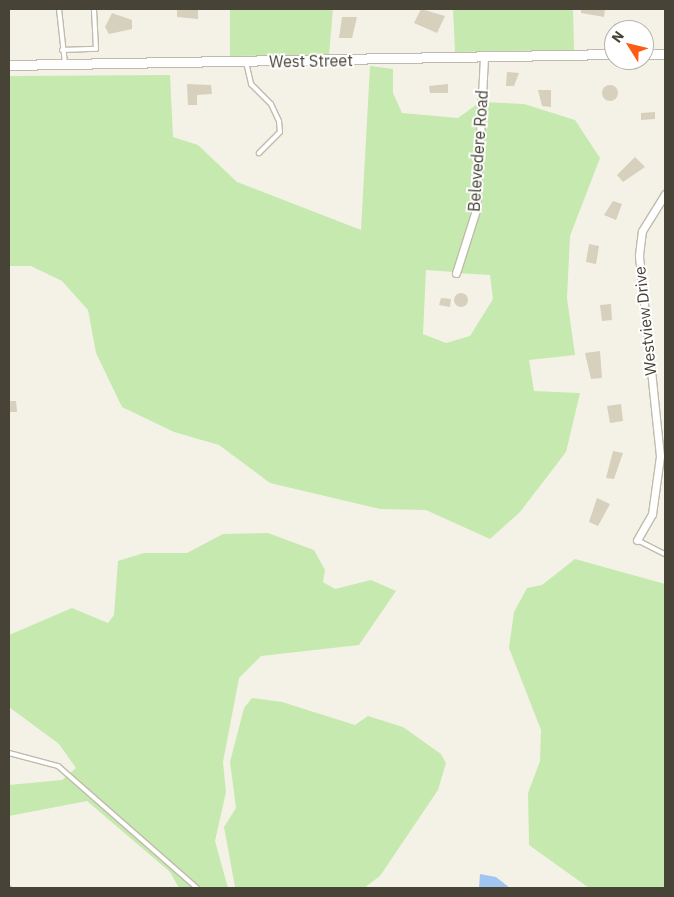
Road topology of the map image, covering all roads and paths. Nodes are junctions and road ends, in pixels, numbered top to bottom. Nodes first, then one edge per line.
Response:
1 (59, 9) edge
2 (94, 9) edge
3 (62, 50) junction
4 (604, 54) edge
5 (484, 57) junction
6 (246, 62) junction
7 (66, 65) junction
8 (9, 66) edge
9 (258, 153) dead end
10 (665, 194) edge
11 (456, 273) dead end
12 (637, 540) joint
13 (665, 554) edge
14 (9, 753) edge
15 (197, 888) edge

1 - 3 lane
2 - 3 lane
3 - 7 lane
4 - 5 street, West Street
5 - 6 street, West Street
5 - 11 street, Belevedere Road
6 - 7 street, West Street
6 - 9 lane
7 - 8 street, West Street
10 - 12 street, Westview Drive
12 - 13 lane
14 - 15 lane

